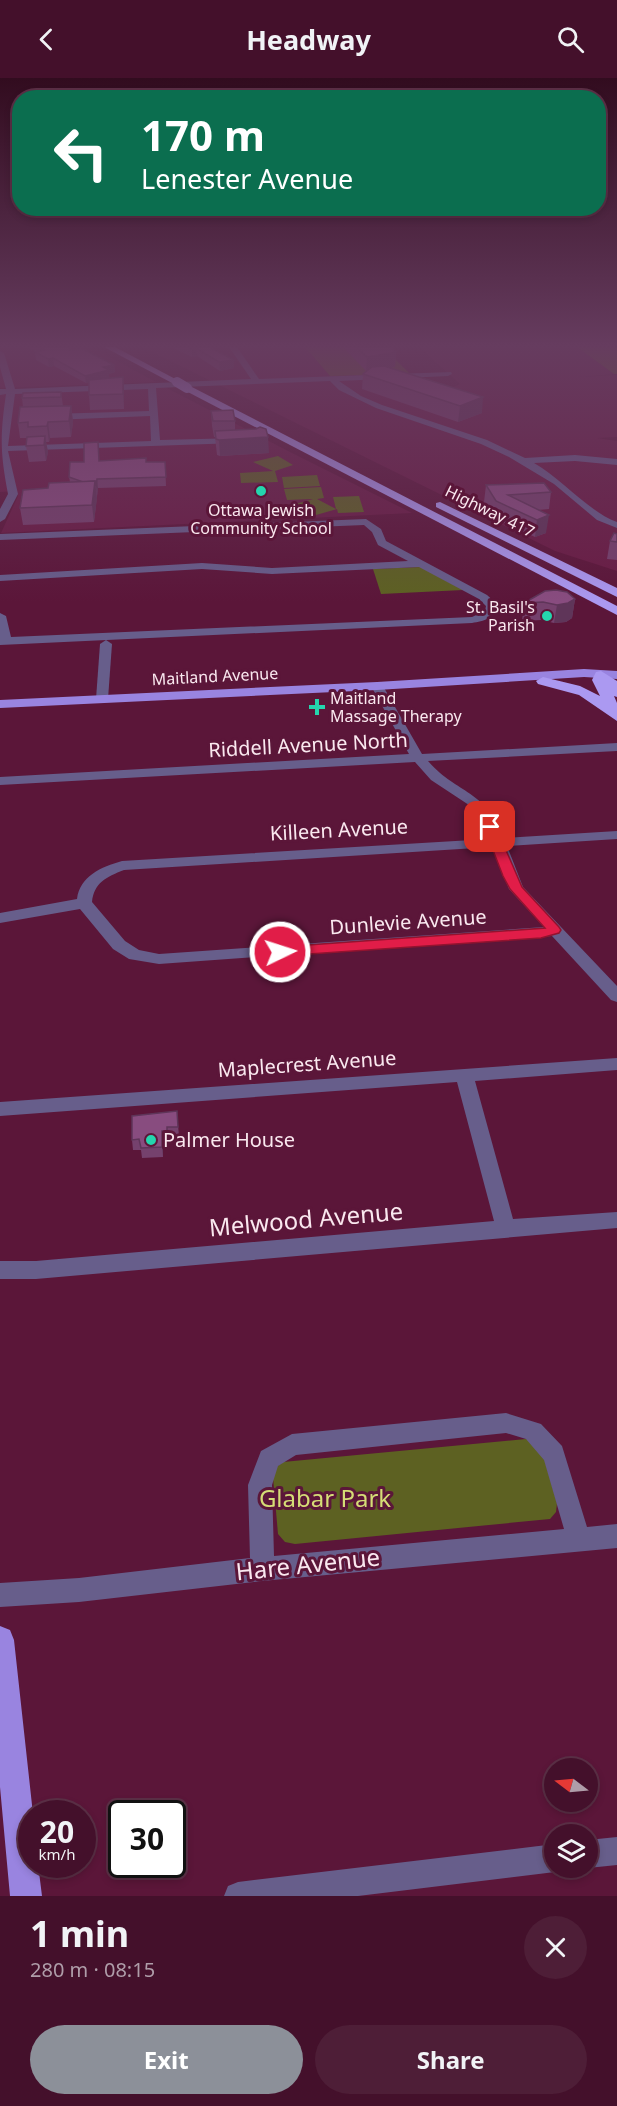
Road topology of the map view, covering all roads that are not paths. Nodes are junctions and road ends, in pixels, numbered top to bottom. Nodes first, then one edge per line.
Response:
1 (5, 432) edge
2 (155, 432) edge
3 (278, 432) edge
4 (293, 432) edge
5 (455, 432) edge
6 (245, 440) edge
7 (156, 443) junction
8 (1, 449) edge
9 (520, 461) junction
10 (617, 462) edge
11 (395, 482) dead end
12 (426, 498) dead end
13 (0, 519) edge
14 (617, 525) edge
15 (0, 537) edge
16 (521, 544) junction
17 (420, 564) junction
18 (609, 576) dead end
19 (0, 578) edge
20 (617, 593) edge
21 (617, 611) edge
22 (0, 616) edge
23 (3, 641) edge
24 (106, 644) dead end
25 (602, 675) junction
26 (617, 675) edge
27 (543, 681) junction
28 (432, 683) junction
29 (377, 686) junction
30 (617, 693) edge
31 (102, 699) junction
32 (0, 704) edge
33 (617, 715) edge
34 (617, 747) edge
35 (419, 759) junction
36 (0, 781) edge
37 (617, 835) edge
38 (496, 842) junction
39 (84, 903) junction
40 (0, 918) edge
41 (554, 930) junction
42 (617, 996) edge
43 (617, 1065) edge
44 (465, 1077) junction
45 (0, 1109) edge
46 (617, 1220) edge
47 (506, 1228) junction
48 (0, 1270) edge
49 (617, 1536) edge
50 (579, 1540) junction
51 (262, 1569) junction
52 (0, 1595) edge
53 (0, 1640) edge
54 (617, 1851) edge
55 (598, 1853) edge
56 (544, 1859) edge
57 (26, 1896) edge
58 (238, 1896) edge

1 - 8 street
2 - 7 street
3 - 21 highway
4 - 11 highway
5 - 9 street
6 - 7 street
7 - 8 street
8 - 13 street
9 - 10 street
9 - 14 street
12 - 16 highway, Highway 417
15 - 17 street
16 - 18 highway
16 - 20 highway, Highway 417
17 - 19 street
17 - 23 street
22 - 23 street
24 - 31 street
25 - 26 main road, Maitland Avenue
25 - 27 main road, Maitland Avenue
25 - 28 main road, Maitland Avenue
25 - 30 highway
25 - 33 highway
27 - 28 main road, Maitland Avenue
27 - 33 highway
28 - 29 main road, Maitland Avenue
29 - 31 main road, Maitland Avenue
29 - 35 street
31 - 32 main road, Maitland Avenue
34 - 35 street, Riddell Avenue North
35 - 36 street, Riddell Avenue North
35 - 38 street
37 - 38 street, Killeen Avenue
38 - 39 street, Killeen Avenue
38 - 41 street
39 - 40 street
39 - 41 street, Dunlevie Avenue
41 - 42 street
43 - 44 street, Maplecrest Avenue
44 - 45 street, Maplecrest Avenue
44 - 47 street
46 - 47 street, Melwood Avenue
47 - 48 street, Melwood Avenue
49 - 50 street, Hare Avenue
50 - 51 street, Hare Avenue
50 - 51 street
51 - 52 street, Hare Avenue
53 - 57 main road
54 - 55 street
56 - 58 street

